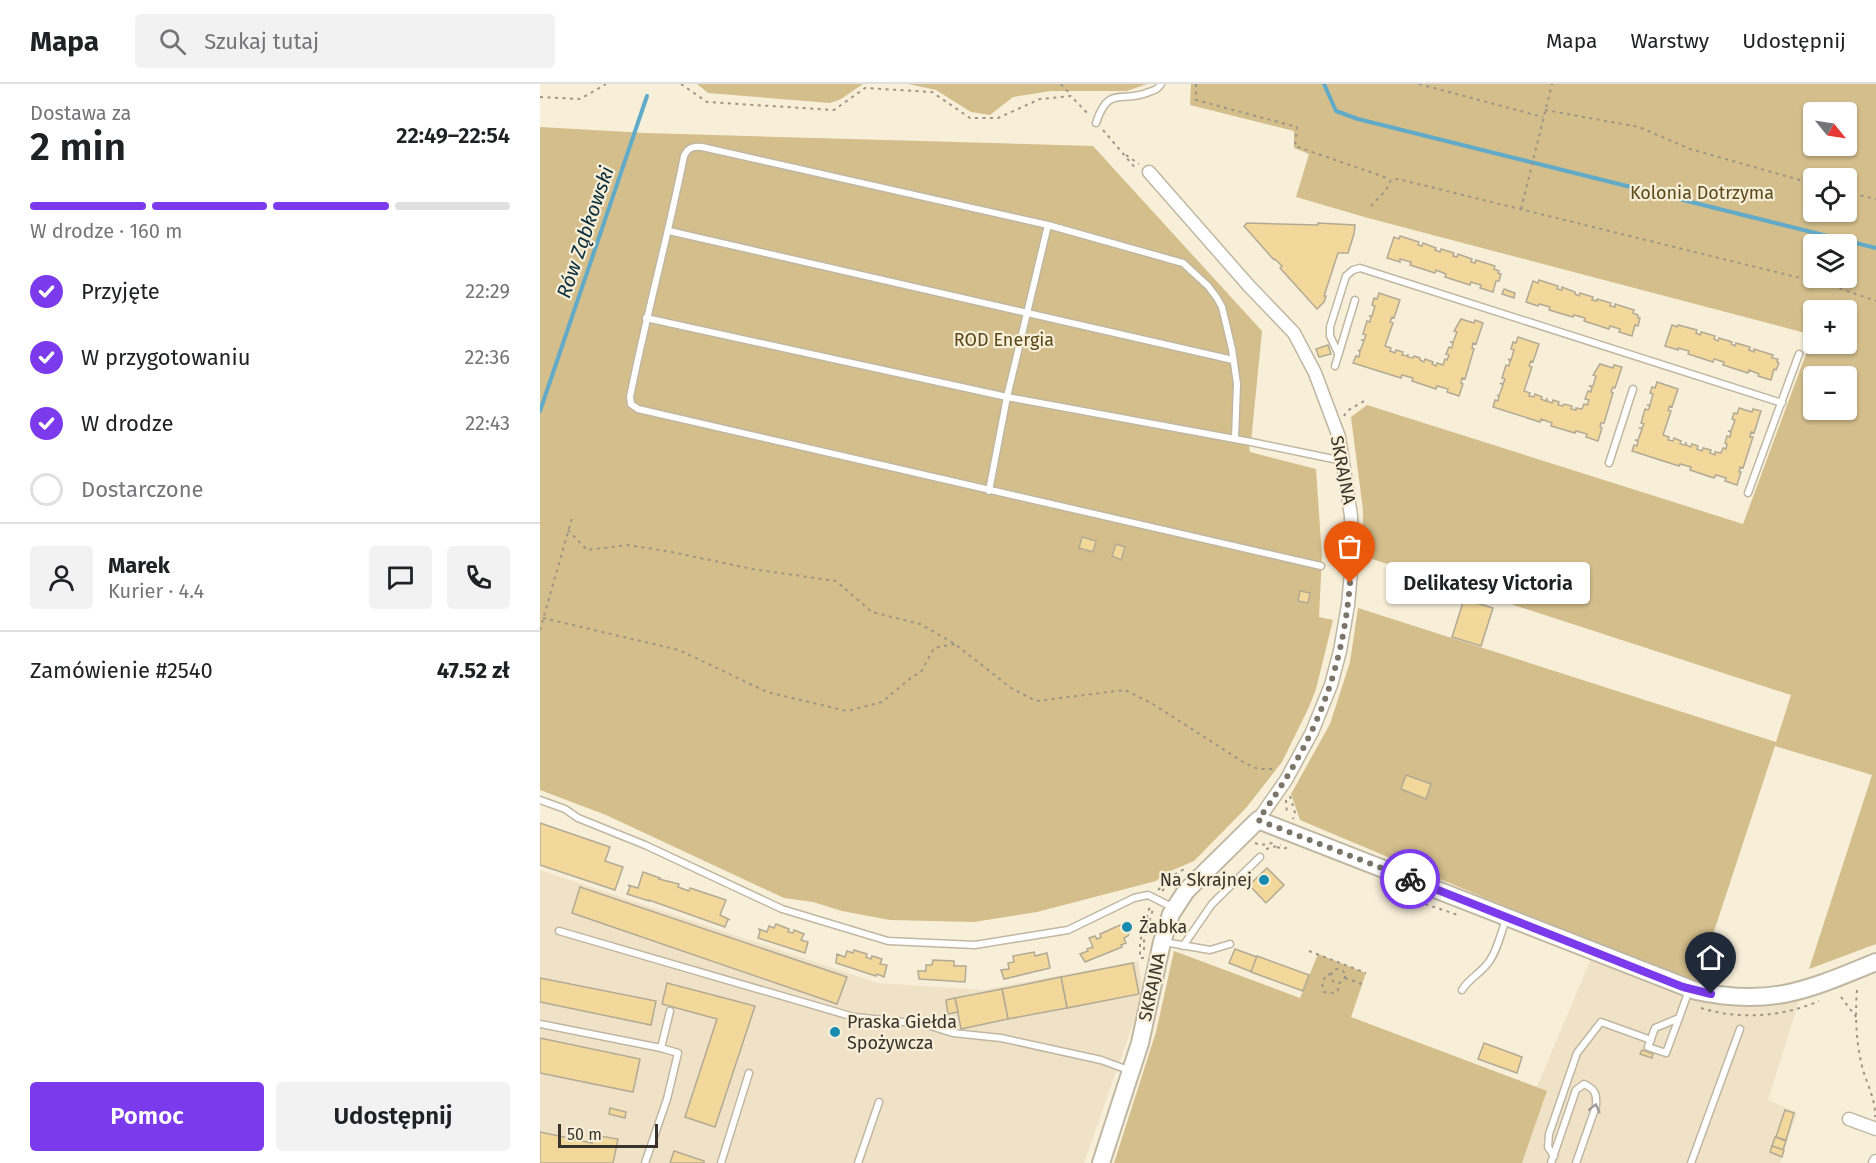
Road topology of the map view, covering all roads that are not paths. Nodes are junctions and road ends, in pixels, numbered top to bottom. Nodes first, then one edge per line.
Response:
1 (1161, 84) edge
2 (1096, 123) road end
3 (1149, 172) road end
4 (1048, 225) junction
5 (669, 231) junction
6 (1355, 300) dead end
7 (1028, 313) junction
8 (646, 318) junction
9 (1338, 353) junction
10 (1799, 354) dead end
11 (1233, 360) junction
12 (1335, 366) dead end
13 (1633, 389) dead end
14 (1007, 397) junction
15 (1782, 403) junction
16 (1235, 439) junction
17 (1343, 462) junction
18 (1609, 463) dead end
19 (989, 491) junction
20 (1748, 493) dead end
21 (1321, 566) dead end
22 (540, 800) edge
23 (1258, 820) junction
24 (1260, 857) dead end
25 (1174, 908) junction
26 (1507, 917) junction
27 (559, 931) dead end
28 (1162, 942) junction
29 (1230, 944) dead end
30 (1183, 946) junction
31 (1876, 962) edge
32 (1690, 989) junction
33 (1462, 990) dead end
34 (669, 1011) dead end
35 (1679, 1018) junction
36 (540, 1024) edge
37 (1740, 1029) dead end
38 (1651, 1040) junction
39 (661, 1048) junction
40 (1131, 1071) junction
41 (749, 1073) dead end
42 (879, 1102) dead end
43 (1849, 1119) dead end
44 (1875, 1129) edge
45 (1553, 1159) edge
46 (645, 1163) edge
47 (721, 1163) edge
48 (858, 1163) edge
49 (1101, 1163) edge
50 (1576, 1163) edge
51 (1691, 1163) edge

1 - 2 lane
3 - 17 street, SKRAJNA
4 - 5 lane
4 - 7 lane
4 - 11 lane
5 - 7 lane
5 - 8 lane
6 - 9 lane
7 - 11 lane
7 - 14 lane
8 - 14 lane
8 - 19 lane
9 - 12 lane
9 - 15 lane
10 - 15 lane
11 - 16 lane
13 - 18 lane
14 - 16 lane
14 - 19 lane
15 - 20 lane
16 - 17 lane
17 - 23 street, SKRAJNA
19 - 21 lane
22 - 25 lane
23 - 25 street, SKRAJNA
23 - 26 street
24 - 30 lane
25 - 28 street, SKRAJNA
26 - 32 street
26 - 33 lane
27 - 40 lane
28 - 30 lane
28 - 40 street, SKRAJNA
29 - 30 lane
31 - 32 street
32 - 35 lane
34 - 39 lane
35 - 38 lane
35 - 38 lane
36 - 39 lane
37 - 51 lane
38 - 45 lane
39 - 46 lane
40 - 49 street, SKRAJNA
41 - 47 lane
42 - 48 lane
43 - 44 street
50 -> 45 lane

